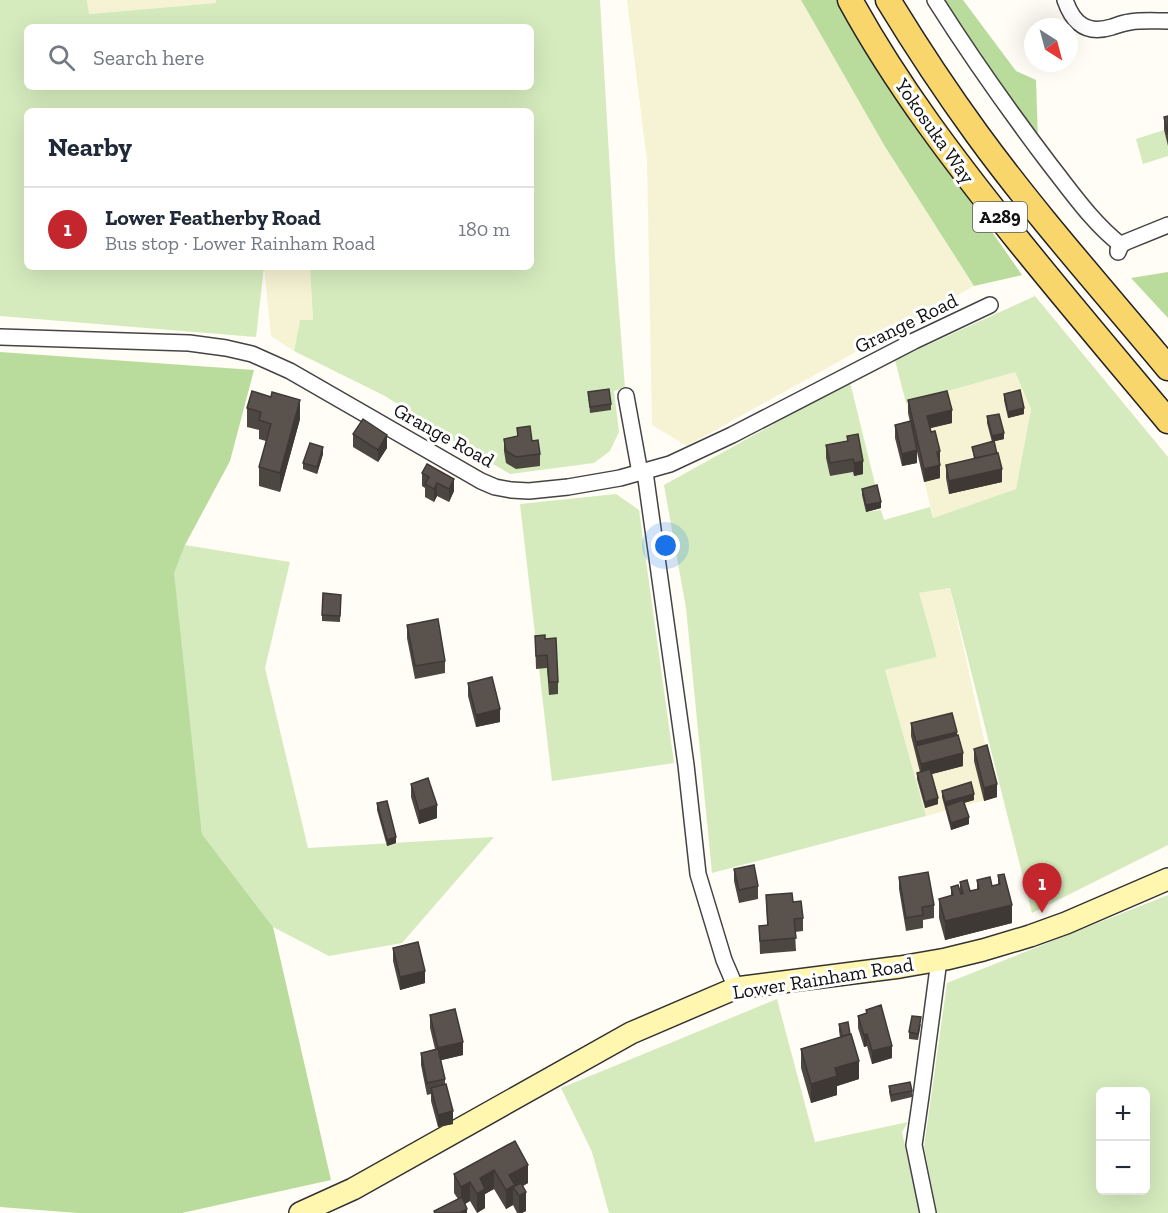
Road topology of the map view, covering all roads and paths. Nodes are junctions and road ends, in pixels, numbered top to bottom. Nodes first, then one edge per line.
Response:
1 (850, 0) edge
2 (888, 0) edge
3 (935, 0) edge
4 (1065, 0) edge
5 (1168, 21) edge
6 (1168, 225) edge
7 (990, 305) dead end
8 (0, 337) edge
9 (1168, 368) edge
10 (626, 396) dead end
11 (1168, 421) edge
12 (642, 473) junction
13 (1168, 879) edge
14 (939, 960) junction
15 (736, 988) junction
16 (300, 1213) edge
17 (928, 1213) edge

1 - 11 main road, Yokosuka Way / A289
2 - 9 main road, Yokosuka Way / A289
3 - 6 street
4 - 5 street
7 - 12 street, Grange Road
8 - 12 street, Grange Road
10 - 12 street
12 - 15 street
13 - 14 main road, Lower Rainham Road
14 - 15 main road, Lower Rainham Road
14 - 17 street
15 - 16 main road, Lower Rainham Road

